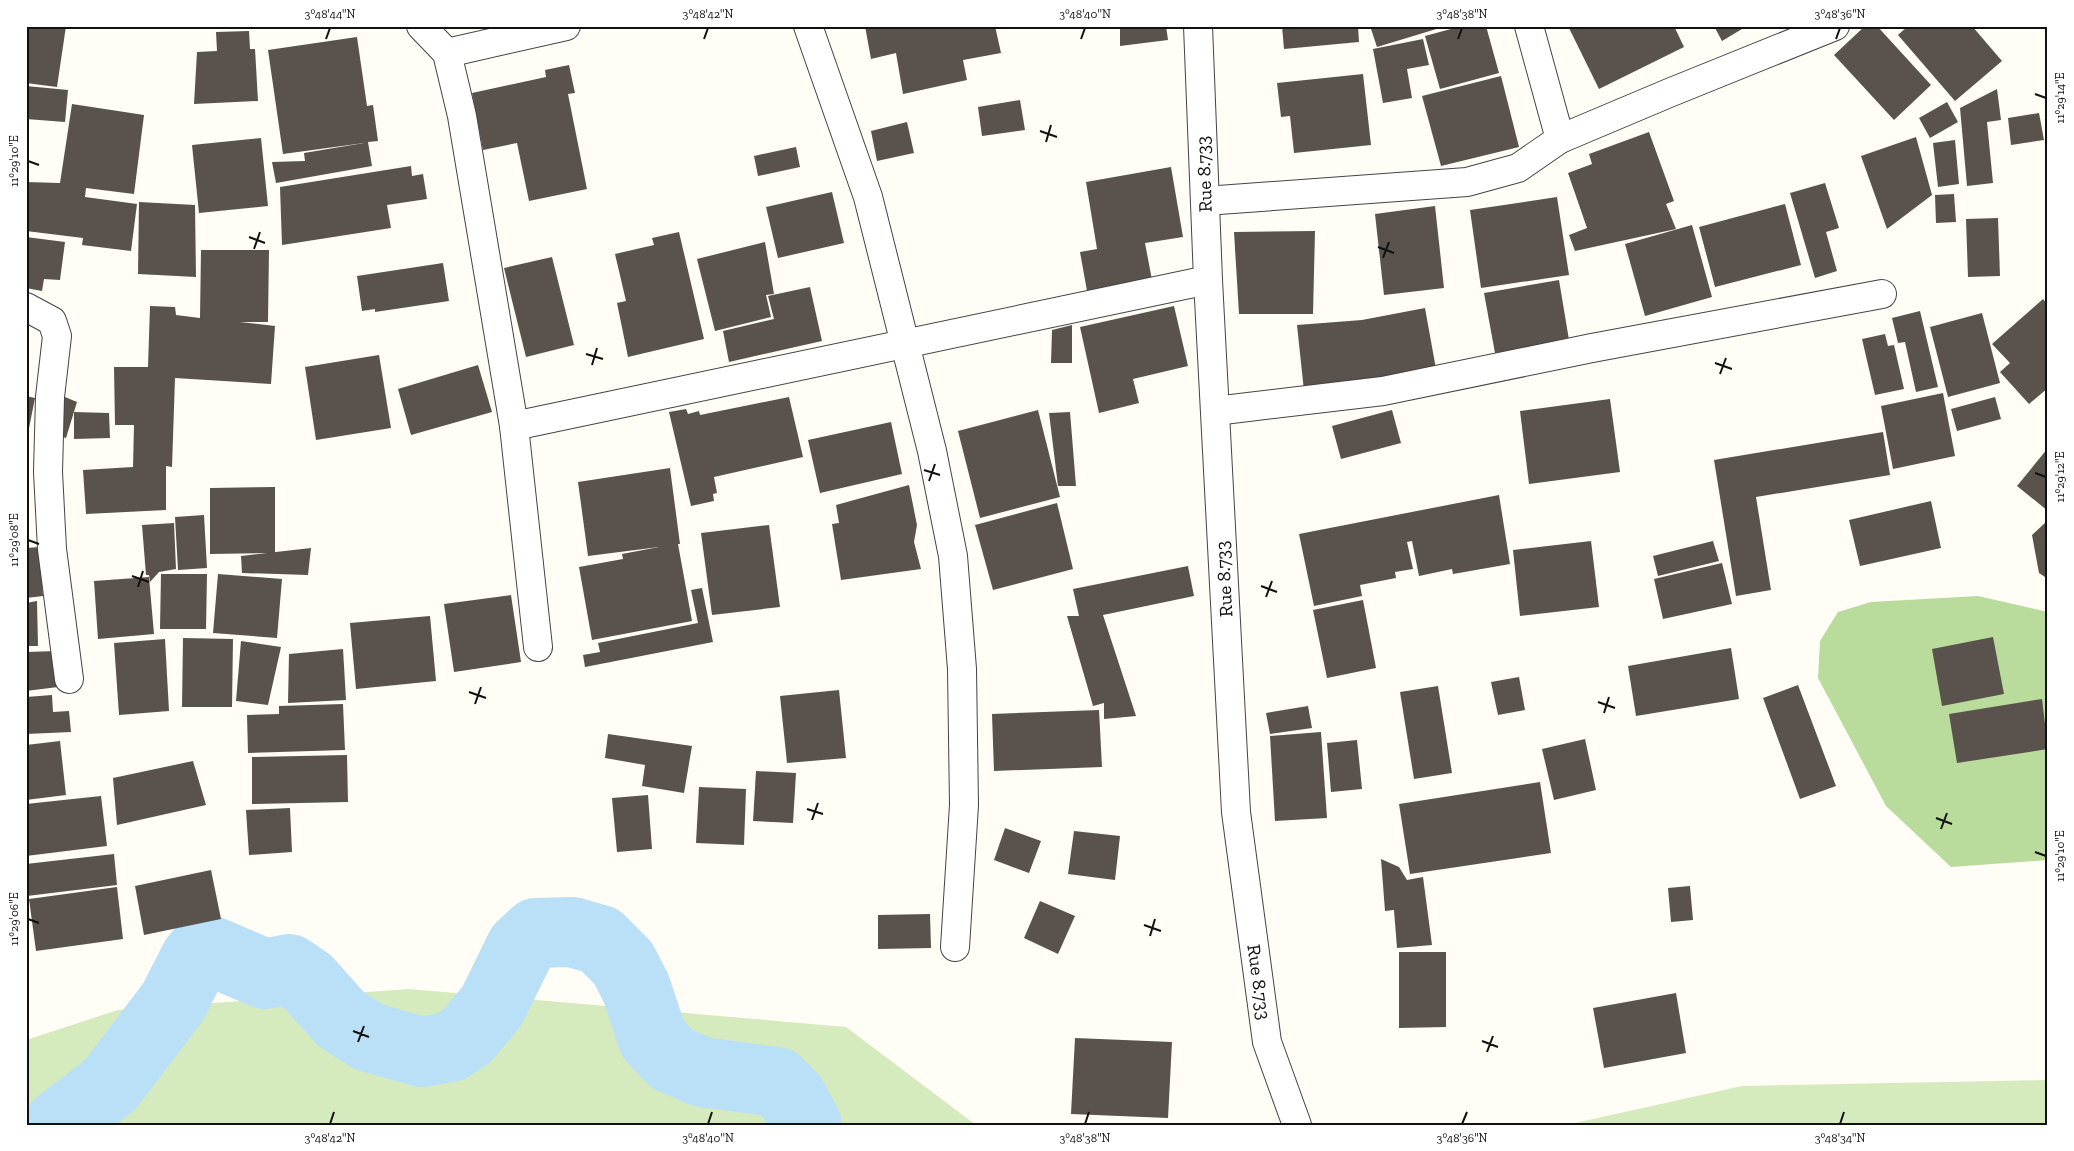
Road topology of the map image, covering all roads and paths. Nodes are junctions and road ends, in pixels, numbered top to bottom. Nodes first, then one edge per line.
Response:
1 (421, 26) edge
2 (566, 26) edge
3 (808, 26) edge
4 (1198, 26) edge
5 (1529, 26) edge
6 (1835, 26) edge
7 (447, 53) junction
8 (1560, 139) junction
9 (1205, 201) junction
10 (1208, 280) junction
11 (1882, 294) dead end
12 (26, 307) edge
13 (905, 342) junction
14 (1215, 411) junction
15 (514, 426) junction
16 (538, 647) dead end
17 (69, 679) dead end
18 (955, 947) dead end
19 (1297, 1125) edge

1 - 7 street
2 - 7 street
3 - 13 street
4 - 9 street, Rue 8.733
5 - 8 street
6 - 8 street
7 - 15 street
8 - 9 street
9 - 10 street, Rue 8.733
10 - 13 street
10 - 14 street, Rue 8.733
11 - 14 street
12 - 17 street
13 - 15 street
13 - 18 street
14 - 19 street, Rue 8.733
15 - 16 street

